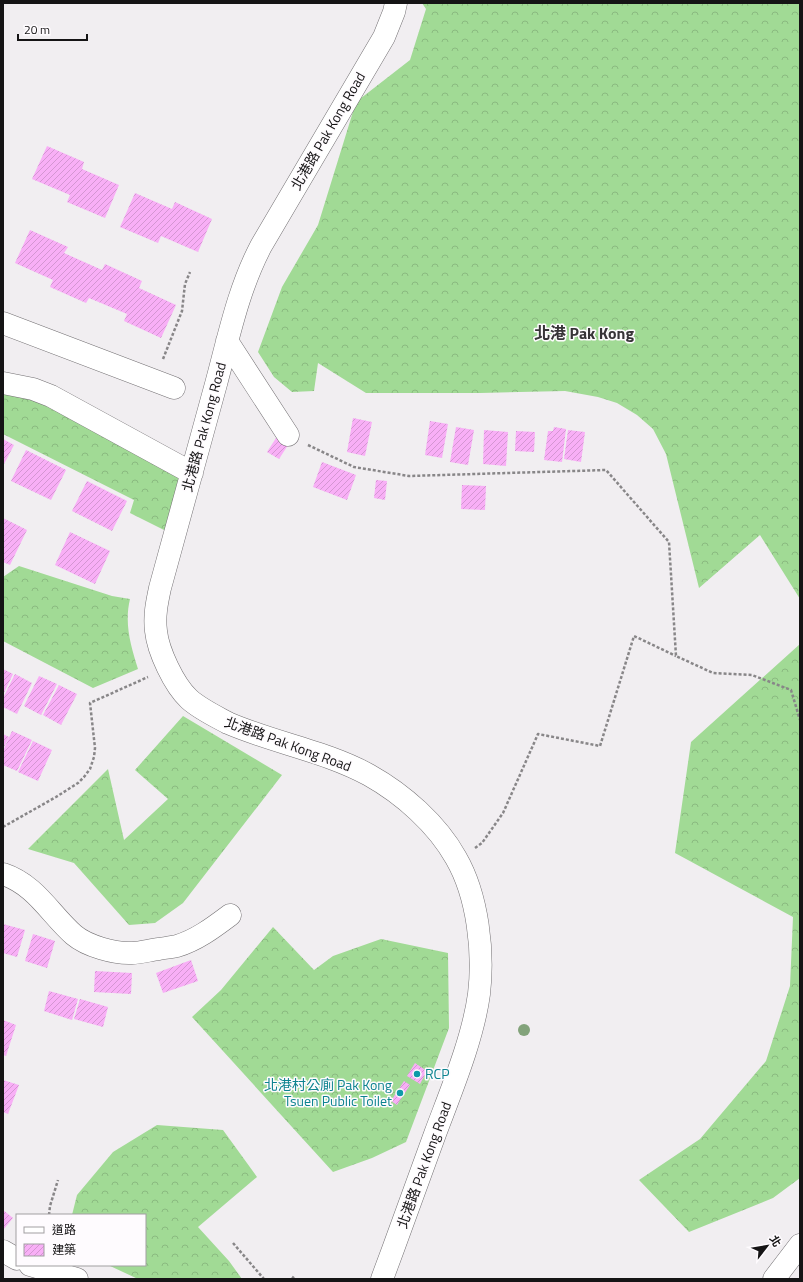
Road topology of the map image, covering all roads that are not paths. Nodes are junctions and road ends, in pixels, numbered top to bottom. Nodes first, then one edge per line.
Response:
1 (396, 3) edge
2 (3, 323) edge
3 (227, 341) junction
4 (3, 383) edge
5 (164, 385) road end
6 (288, 435) road end
7 (192, 473) junction
8 (3, 874) edge
9 (230, 916) dead end
10 (800, 1245) edge
11 (3, 1250) edge
12 (16, 1258) edge
13 (33, 1266) edge
14 (77, 1279) edge
15 (382, 1279) edge
16 (774, 1279) edge

1 - 3 street, 北港路 Pak Kong Road
2 - 5 street
3 - 6 street
3 - 7 street, 北港路 Pak Kong Road
4 - 7 street
7 - 15 street, 北港路 Pak Kong Road
8 - 9 street
10 - 16 street
11 - 12 street
13 - 14 street

